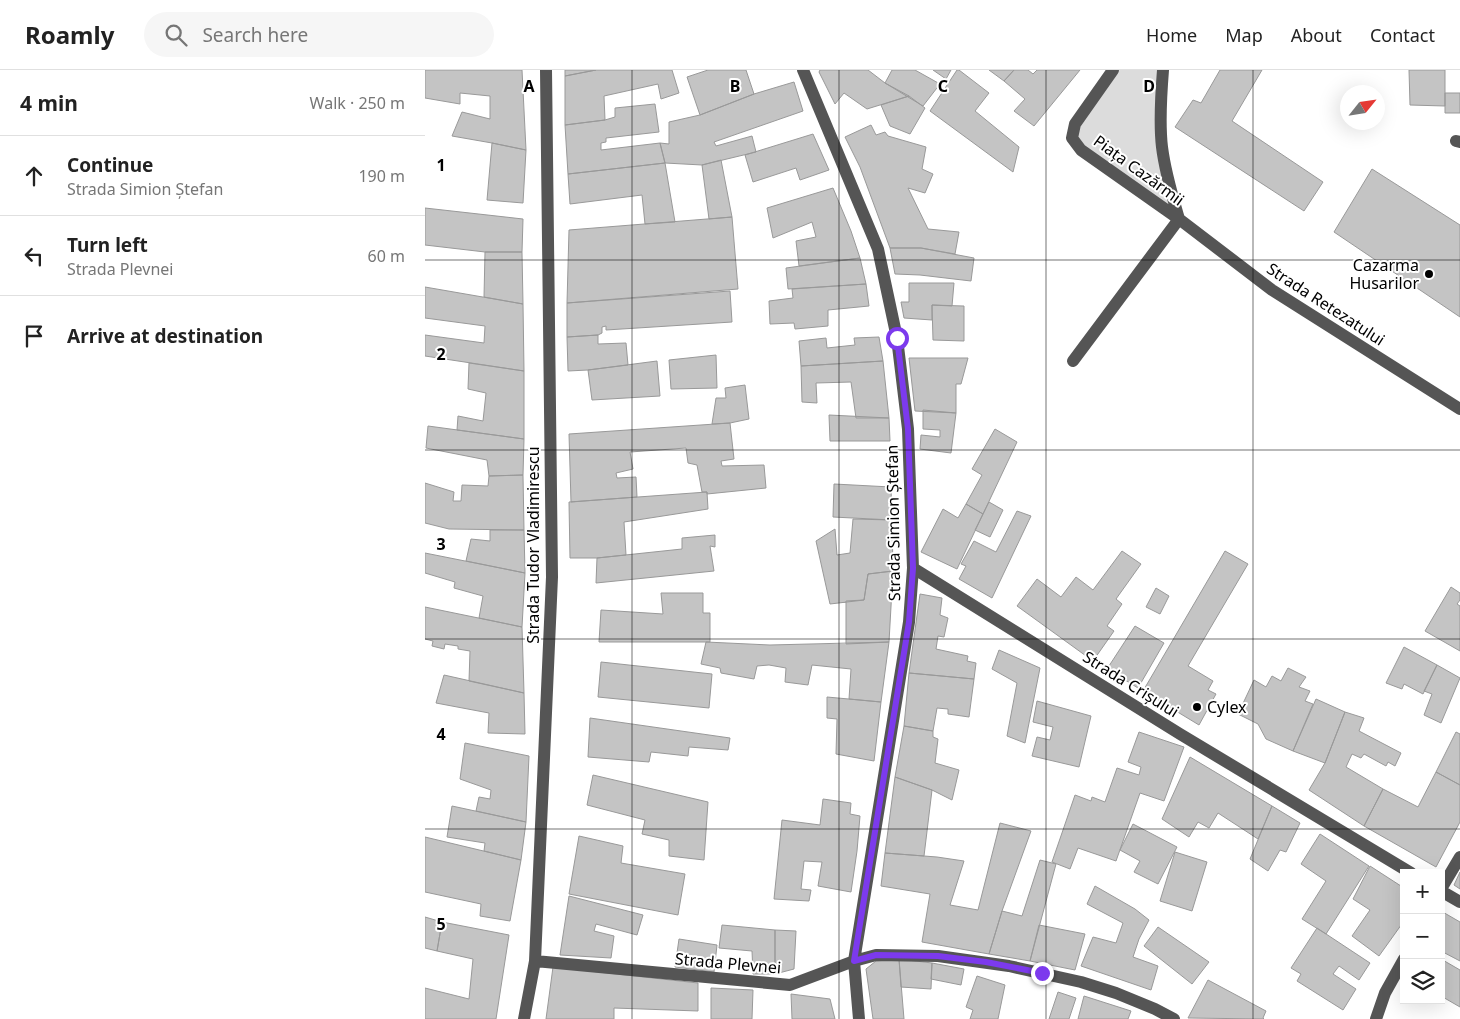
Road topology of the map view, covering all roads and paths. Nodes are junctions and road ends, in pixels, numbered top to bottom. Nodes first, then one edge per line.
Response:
1 (546, 70) edge
2 (1113, 70) edge
3 (1163, 70) edge
4 (807, 73) edge
5 (1179, 219) junction
6 (1073, 361) dead end
7 (1460, 409) edge
8 (913, 568) junction
9 (1460, 857) edge
10 (1404, 869) edge
11 (1445, 883) edge
12 (1445, 893) edge
13 (1460, 902) edge
14 (535, 961) junction
15 (854, 961) junction
16 (1400, 966) edge
17 (524, 1019) edge
18 (859, 1019) edge
19 (1174, 1019) edge
20 (1376, 1019) edge

1 - 14 street, Strada Tudor Vladimirescu
2 - 5 street, Piața Cazărmii
3 - 5 street, Piața Cazărmii
4 - 8 street, Strada Simion Ștefan
5 - 6 street
5 - 7 street, Strada Retezatului
8 - 10 street, Strada Crișului
8 - 15 street, Strada Simion Ștefan
9 - 11 street
12 - 13 street
14 - 15 street, Strada Plevnei
14 - 17 street, Strada Tudor Vladimirescu
15 - 18 street, Strada Simion Ștefan
15 - 19 street, Strada Plevnei
16 - 20 street

